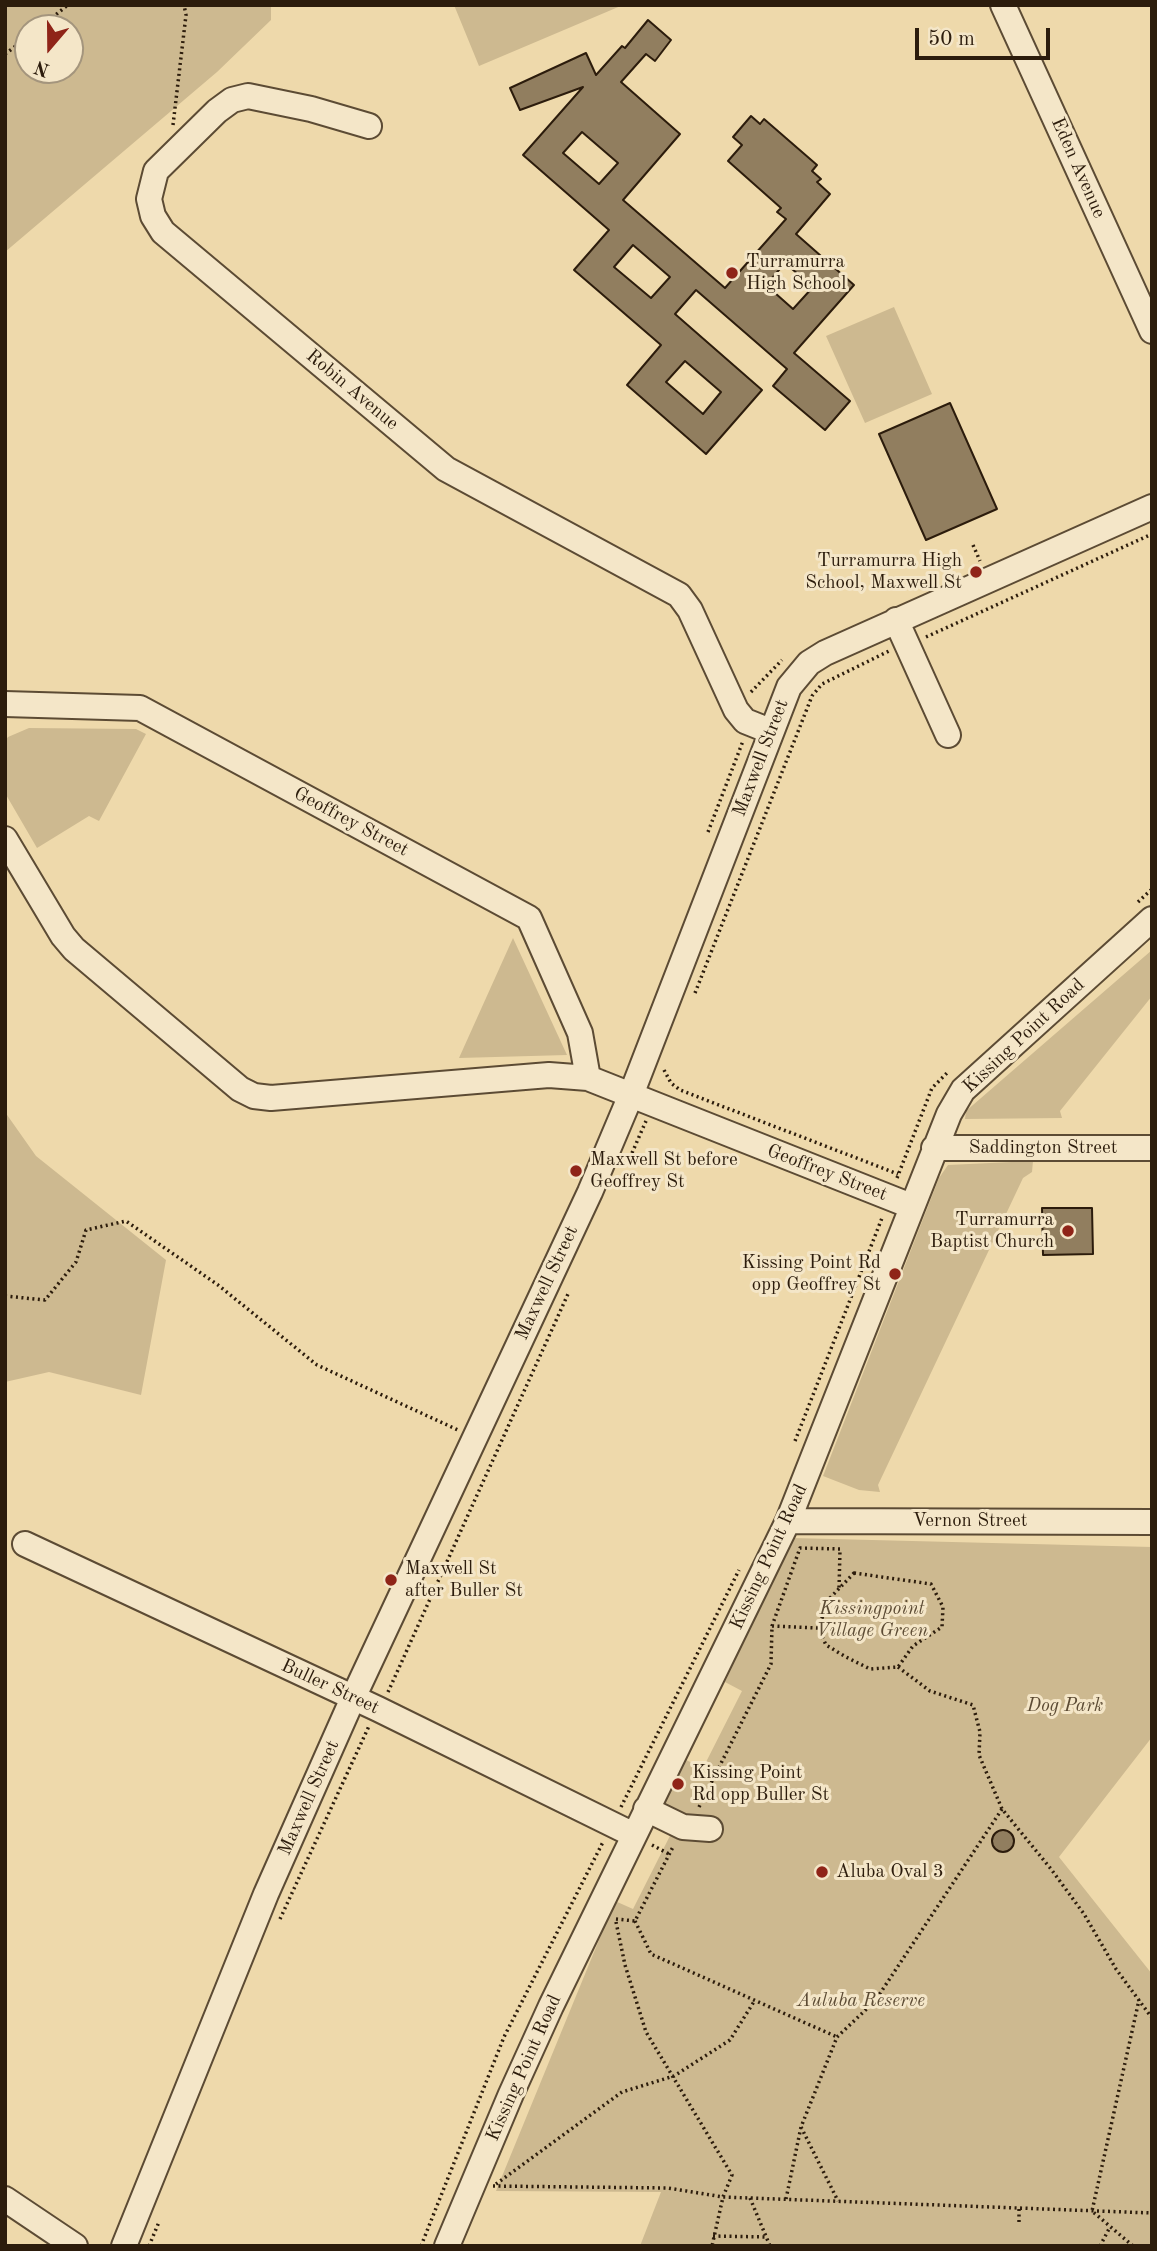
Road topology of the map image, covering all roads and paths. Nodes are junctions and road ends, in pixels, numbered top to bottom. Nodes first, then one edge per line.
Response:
1 (184, 5) edge
2 (1003, 5) edge
3 (369, 126) dead end
4 (174, 150) junction
5 (1152, 331) edge
6 (1152, 507) edge
7 (1152, 534) edge
8 (973, 545) dead end
9 (981, 563) dead end
10 (896, 620) junction
11 (921, 639) dead end
12 (890, 650) dead end
13 (5, 704) edge
14 (770, 731) junction
15 (948, 735) dead end
16 (5, 839) edge
17 (1152, 919) edge
18 (695, 994) dead end
19 (588, 1078) junction
20 (660, 1079) dead end
21 (631, 1095) junction
22 (646, 1120) dead end
23 (934, 1148) junction
24 (1152, 1149) edge
25 (629, 1158) dead end
26 (899, 1174) dead end
27 (911, 1206) junction
28 (882, 1218) dead end
29 (573, 1283) dead end
30 (5, 1296) edge
31 (475, 1438) junction
32 (792, 1448) dead end
33 (788, 1521) junction
34 (1152, 1522) edge
35 (25, 1544) dead end
36 (743, 1561) dead end
37 (839, 1590) junction
38 (772, 1626) junction
39 (818, 1628) junction
40 (898, 1667) junction
41 (385, 1697) dead end
42 (353, 1699) junction
43 (372, 1719) dead end
44 (620, 1809) dead end
45 (646, 1809) junction
46 (1002, 1809) junction
47 (683, 1827) junction
48 (710, 1829) dead end
49 (639, 1838) junction
50 (603, 1842) dead end
51 (669, 1854) junction
52 (635, 1921) junction
53 (278, 1925) dead end
54 (755, 2000) junction
55 (1139, 2000) junction
56 (1152, 2018) edge
57 (837, 2037) junction
58 (674, 2076) junction
59 (801, 2127) junction
60 (723, 2197) junction
61 (750, 2198) junction
62 (5, 2199) edge
63 (786, 2199) junction
64 (838, 2201) junction
65 (1018, 2208) junction
66 (1092, 2211) junction
67 (1152, 2213) edge
68 (159, 2220) dead end
69 (1019, 2224) dead end
70 (1110, 2227) junction
71 (713, 2236) junction
72 (767, 2237) junction
73 (75, 2246) edge
74 (124, 2246) edge
75 (149, 2246) edge
76 (421, 2246) edge
77 (447, 2246) edge
78 (712, 2246) edge
79 (770, 2246) edge
80 (1100, 2246) edge
81 (1133, 2246) edge

1 - 4 path
2 - 5 street, Eden Avenue
3 - 4 street, Robin Avenue
4 - 14 street, Robin Avenue
6 - 10 street, Maxwell Street
7 - 11 path
8 - 9 path
10 - 14 street, Maxwell Street
10 - 15 street
12 - 18 path
13 - 19 street, Geoffrey Street
14 - 21 street, Maxwell Street
16 - 19 street, Geoffrey Street
17 - 23 street, Kissing Point Road
19 - 21 street, Geoffrey Street
20 - 26 path
21 - 27 street, Geoffrey Street
21 - 31 street, Maxwell Street
22 - 25 path
23 - 24 street, Saddington Street
23 - 27 street, Kissing Point Road
27 - 33 street, Kissing Point Road
28 - 32 path
29 - 41 path
30 - 31 path
31 - 42 street, Maxwell Street
33 - 34 street, Vernon Street
33 - 45 street, Kissing Point Road
35 - 42 street, Buller Street
36 - 44 path
37 - 38 path
37 - 39 path
37 - 40 path
38 - 39 path
38 - 47 path
39 - 40 path
40 - 46 path
42 - 49 street, Buller Street
42 - 74 street, Maxwell Street
43 - 53 path
45 - 47 street
45 - 49 street, Kissing Point Road
46 - 55 path
46 - 57 path
47 - 48 street
47 - 51 path
49 - 51 path
49 - 77 street, Kissing Point Road
50 - 76 path
51 - 52 path
52 - 54 path
52 - 58 path
54 - 57 path
54 - 58 path
55 - 56 path
55 - 66 path
57 - 59 path
58 - 60 path
58 - 60 path
59 - 63 path
59 - 64 path
60 - 61 path
60 - 71 path
61 - 63 path
61 - 72 path
62 - 73 street
63 - 64 path
64 - 65 path
65 - 66 path
65 - 69 path
66 - 67 path
66 - 70 path
68 - 75 path
70 - 80 path
70 - 81 path
71 - 72 path
71 - 78 path
72 - 79 path

